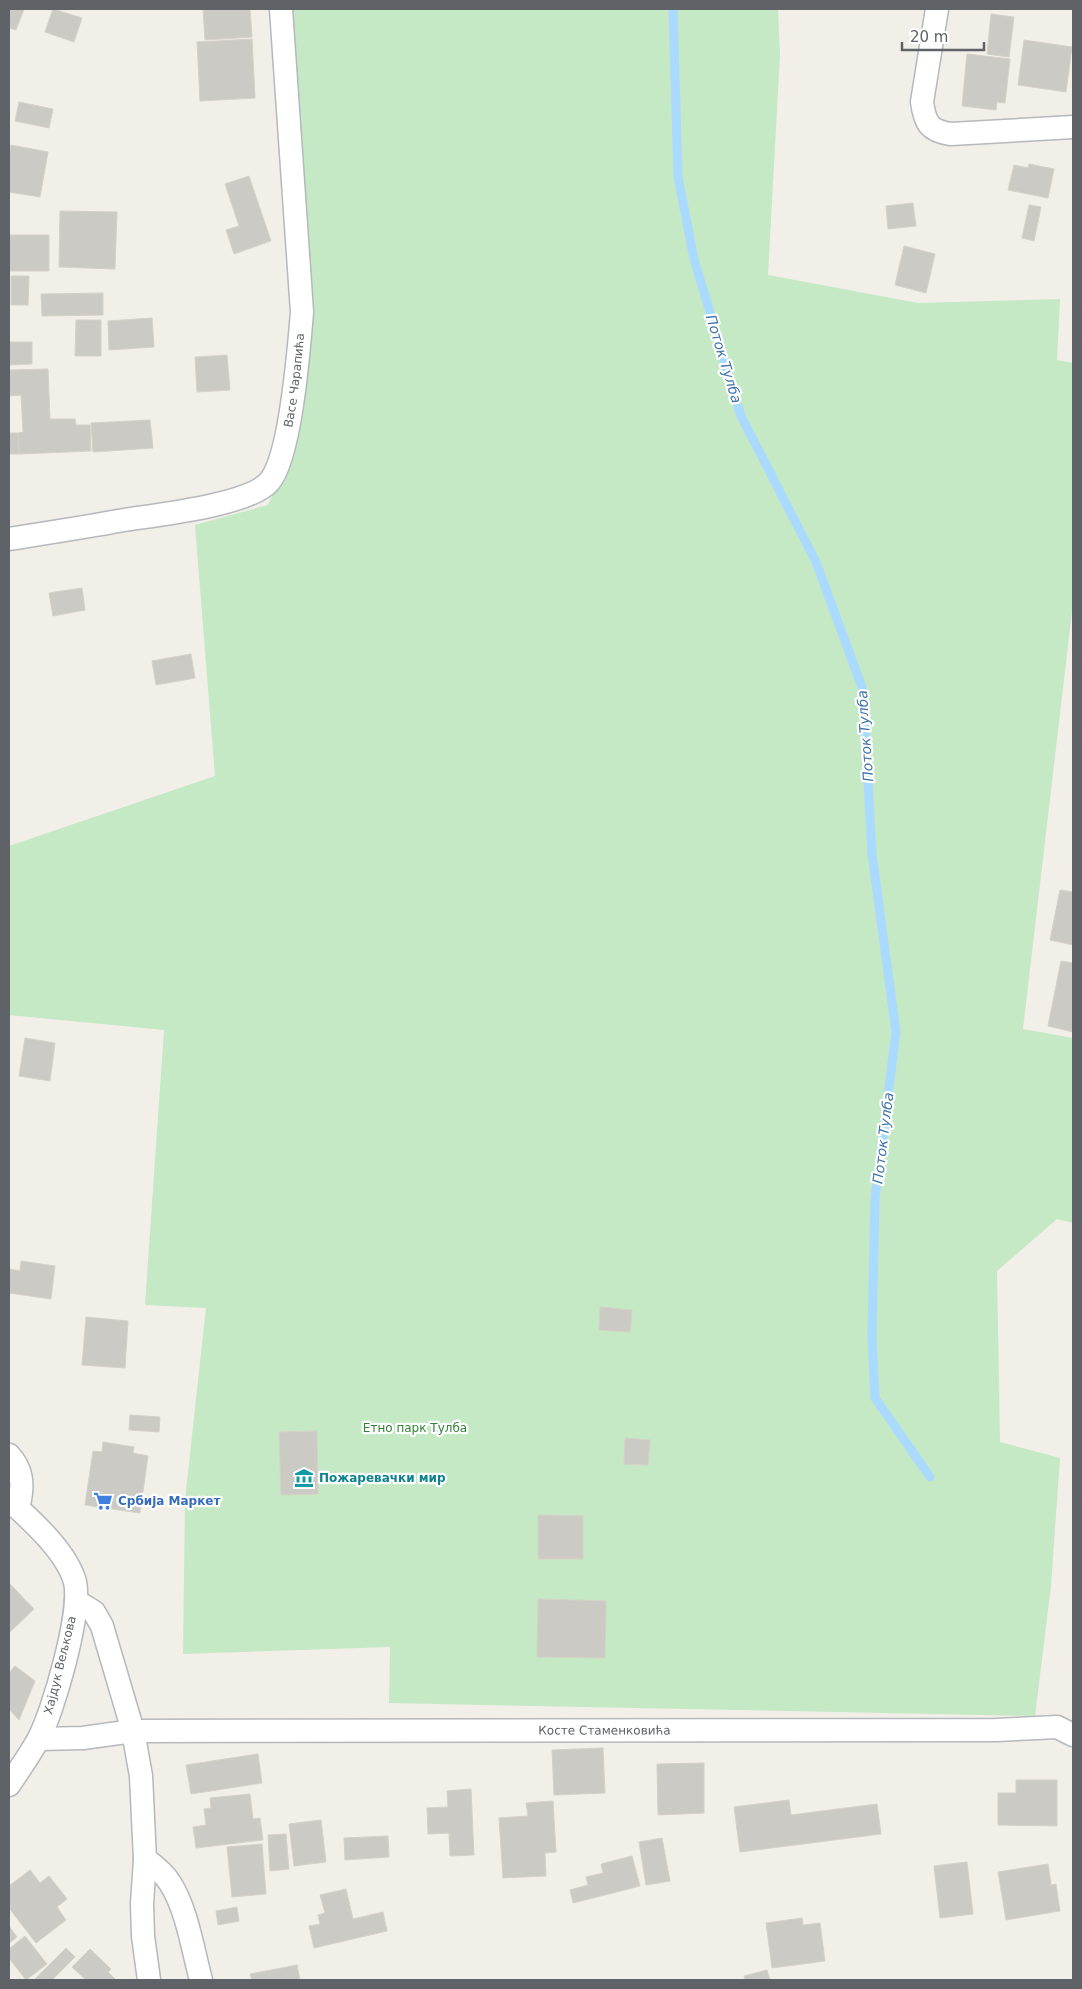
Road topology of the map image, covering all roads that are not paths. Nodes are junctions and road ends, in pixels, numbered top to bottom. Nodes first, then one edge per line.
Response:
1 (281, 9) edge
2 (937, 9) edge
3 (1073, 127) edge
4 (9, 539) edge
5 (9, 1455) edge
6 (11, 1503) edge
7 (76, 1601) junction
8 (133, 1731) junction
9 (1073, 1735) edge
10 (39, 1739) junction
11 (9, 1785) edge
12 (145, 1859) junction
13 (149, 1980) edge
14 (201, 1980) edge

1 - 4 street, Васе Чарапића
2 - 3 street
5 - 6 street
6 - 7 street, Хајдук Вељкова
7 - 8 street
7 - 10 street, Хајдук Вељкова
8 - 9 street, Косте Стаменковића
8 - 10 street, Косте Стаменковића
8 - 12 street
10 - 11 street, Хајдук Вељкова
12 - 13 street
12 - 14 street

